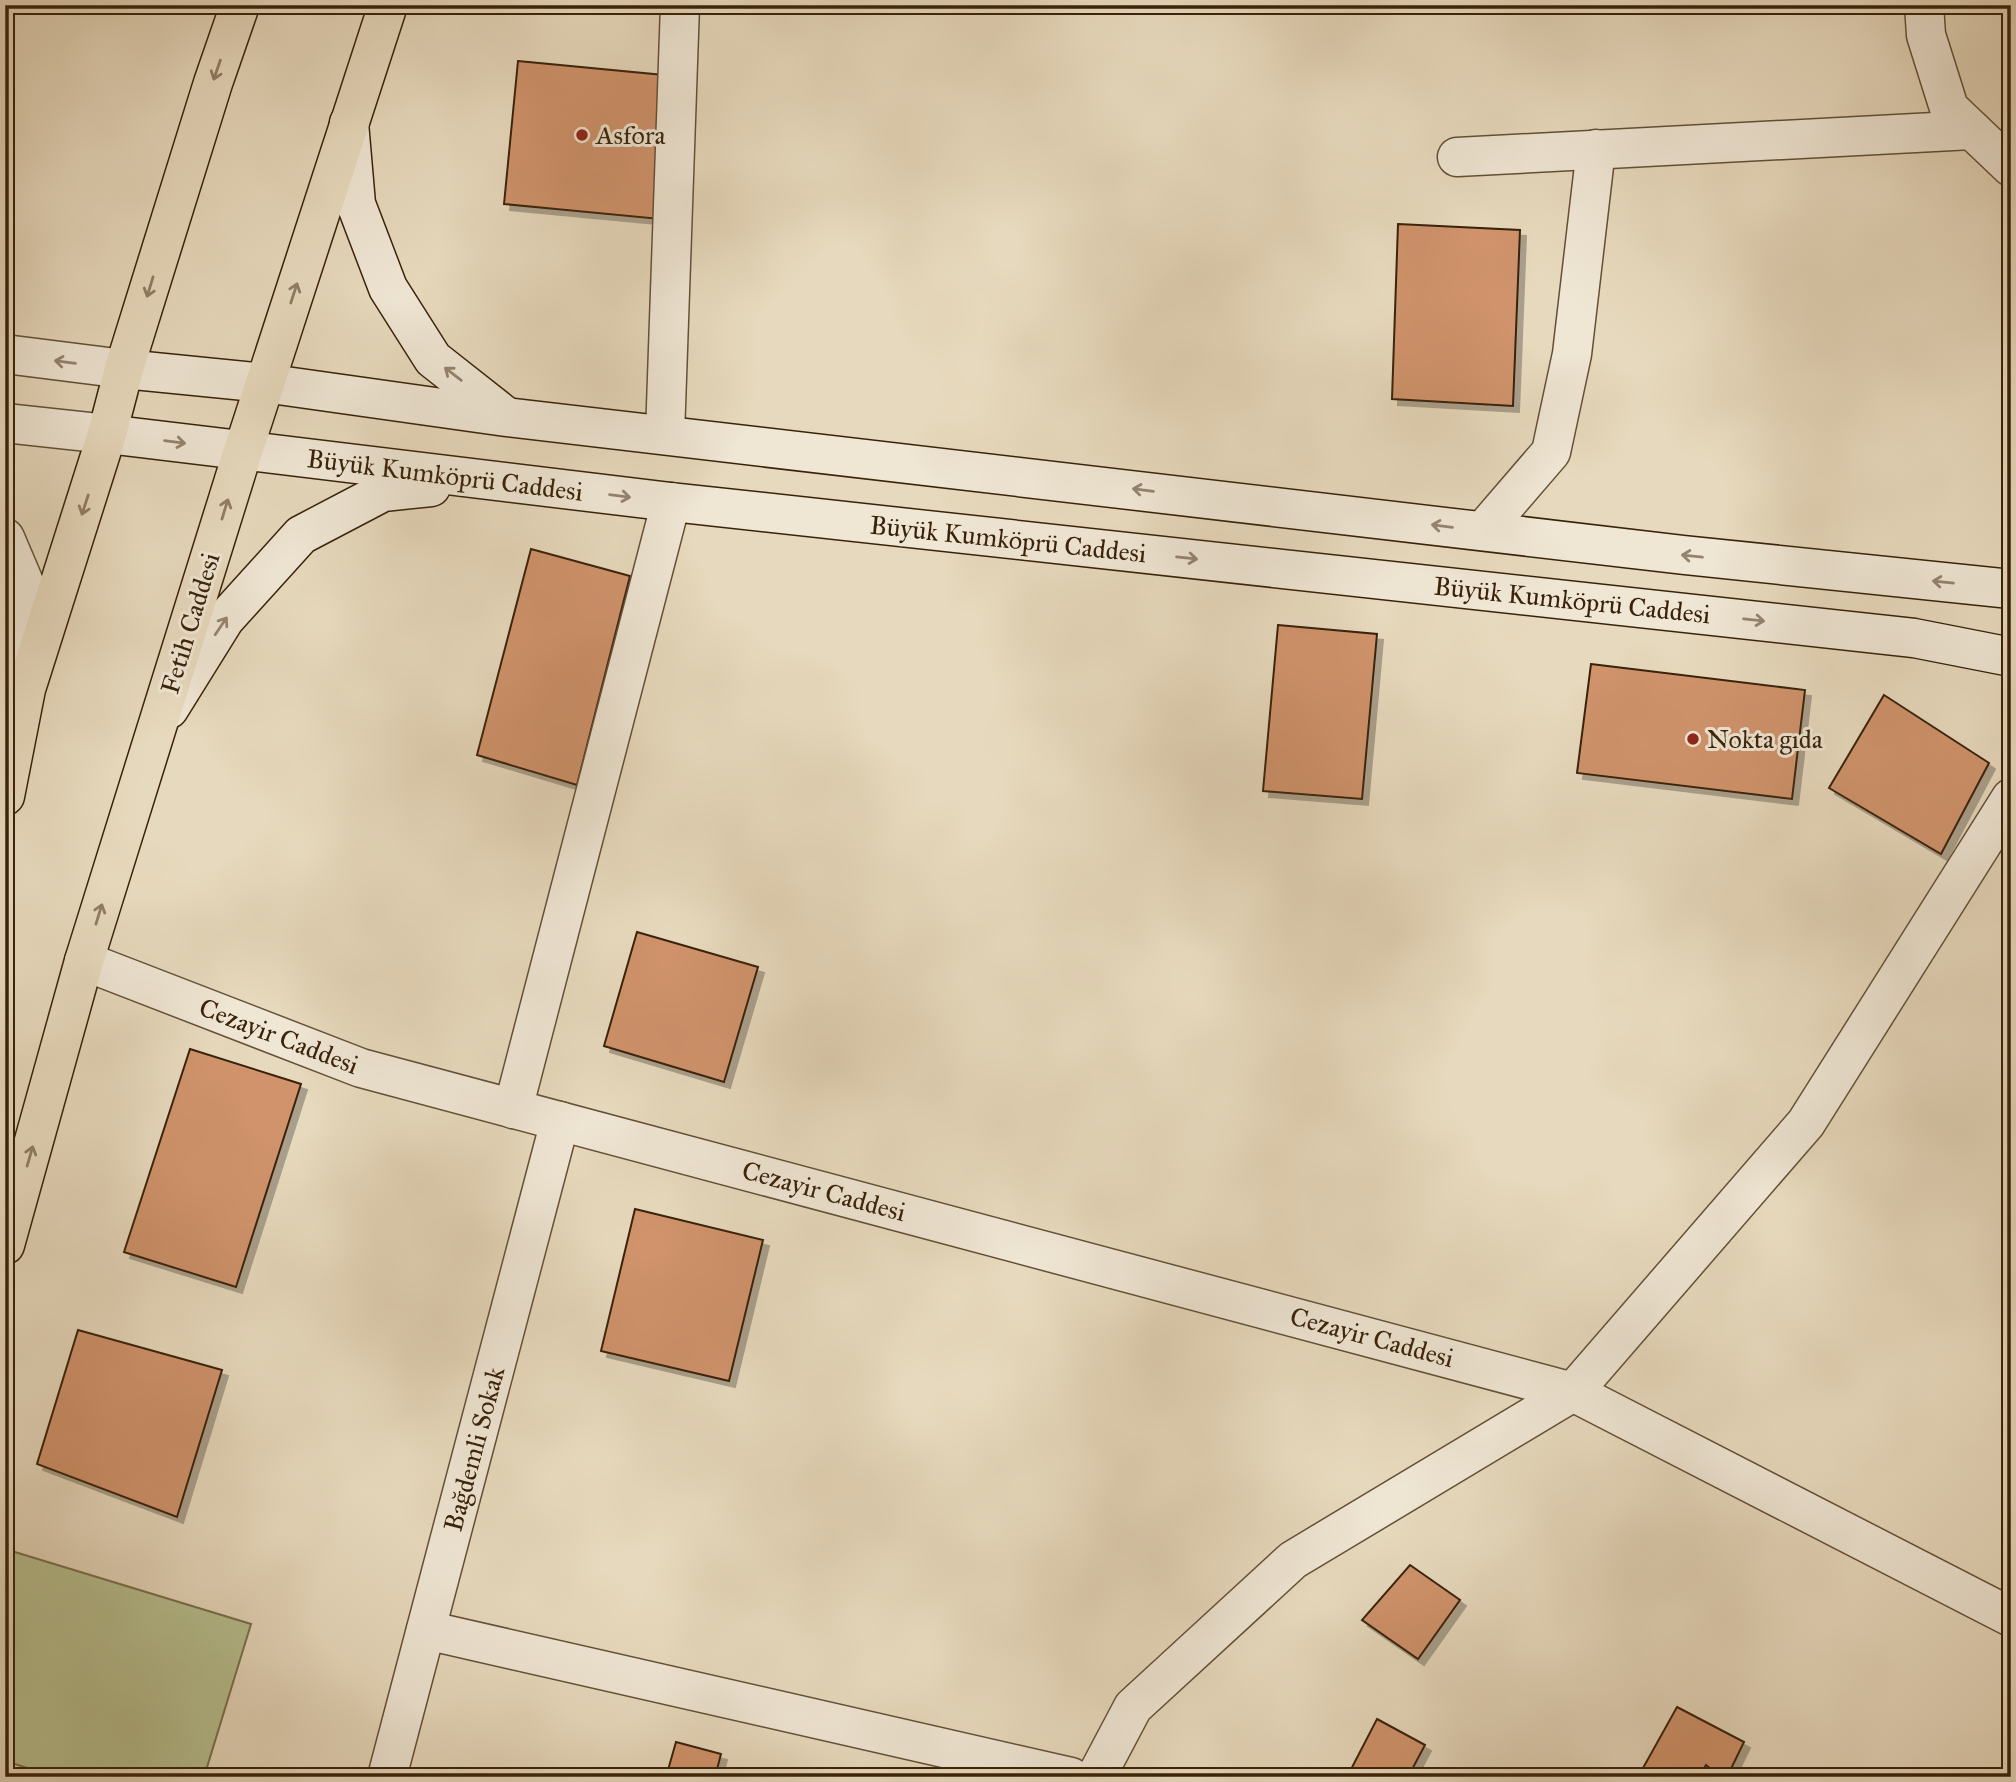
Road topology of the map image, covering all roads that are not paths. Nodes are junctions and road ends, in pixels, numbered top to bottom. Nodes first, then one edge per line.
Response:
1 (240, 5) edge
2 (388, 5) edge
3 (680, 5) edge
4 (1924, 5) edge
5 (349, 122) junction
6 (1972, 130) junction
7 (1596, 149) junction
8 (1457, 157) dead end
9 (2011, 167) edge
10 (5, 354) edge
11 (124, 369) junction
12 (264, 383) junction
13 (506, 417) junction
14 (5, 423) edge
15 (107, 434) junction
16 (666, 435) junction
17 (243, 450) junction
18 (489, 480) junction
19 (670, 502) junction
20 (1483, 531) junction
21 (5, 538) edge
22 (2011, 589) edge
23 (2011, 657) edge
24 (26, 689) junction
25 (158, 726) junction
26 (5, 796) edge
27 (2011, 798) edge
28 (85, 961) junction
29 (513, 1109) junction
30 (560, 1121) junction
31 (5, 1245) edge
32 (1573, 1392) junction
33 (2011, 1616) edge
34 (426, 1630) junction
35 (387, 1777) edge
36 (1071, 1777) edge
37 (1096, 1777) edge

1 -> 11 main road
2 - 5 main road, Fetih Caddesi
3 - 16 street
4 - 6 street
12 -> 5 main road, Fetih Caddesi
13 -> 5 street
6 - 7 street
6 - 9 street
7 - 8 street
7 - 20 street
11 -> 10 street
11 - 12 street
11 - 15 main road
12 - 13 street
12 - 17 main road, Fetih Caddesi
13 - 16 street
14 - 15 street, Büyük Kumköprü Caddesi
15 -> 17 street, Büyük Kumköprü Caddesi
15 -> 24 main road
20 -> 16 street
17 - 18 street, Büyük Kumköprü Caddesi
25 -> 17 main road, Fetih Caddesi
18 -> 19 street, Büyük Kumköprü Caddesi
25 -> 18 street
19 -> 23 street, Büyük Kumköprü Caddesi
19 - 29 street
22 -> 20 street
21 - 24 street
24 - 26 main road
28 -> 25 main road, Fetih Caddesi
27 - 32 street
28 - 29 street, Cezayir Caddesi
31 -> 28 main road, Fetih Caddesi
29 - 30 street, Cezayir Caddesi
30 - 32 street, Cezayir Caddesi
30 - 34 street, Bağdemli Sokak
32 - 33 street, Cezayir Caddesi
32 - 37 street
34 - 35 street, Bağdemli Sokak
34 - 36 street

